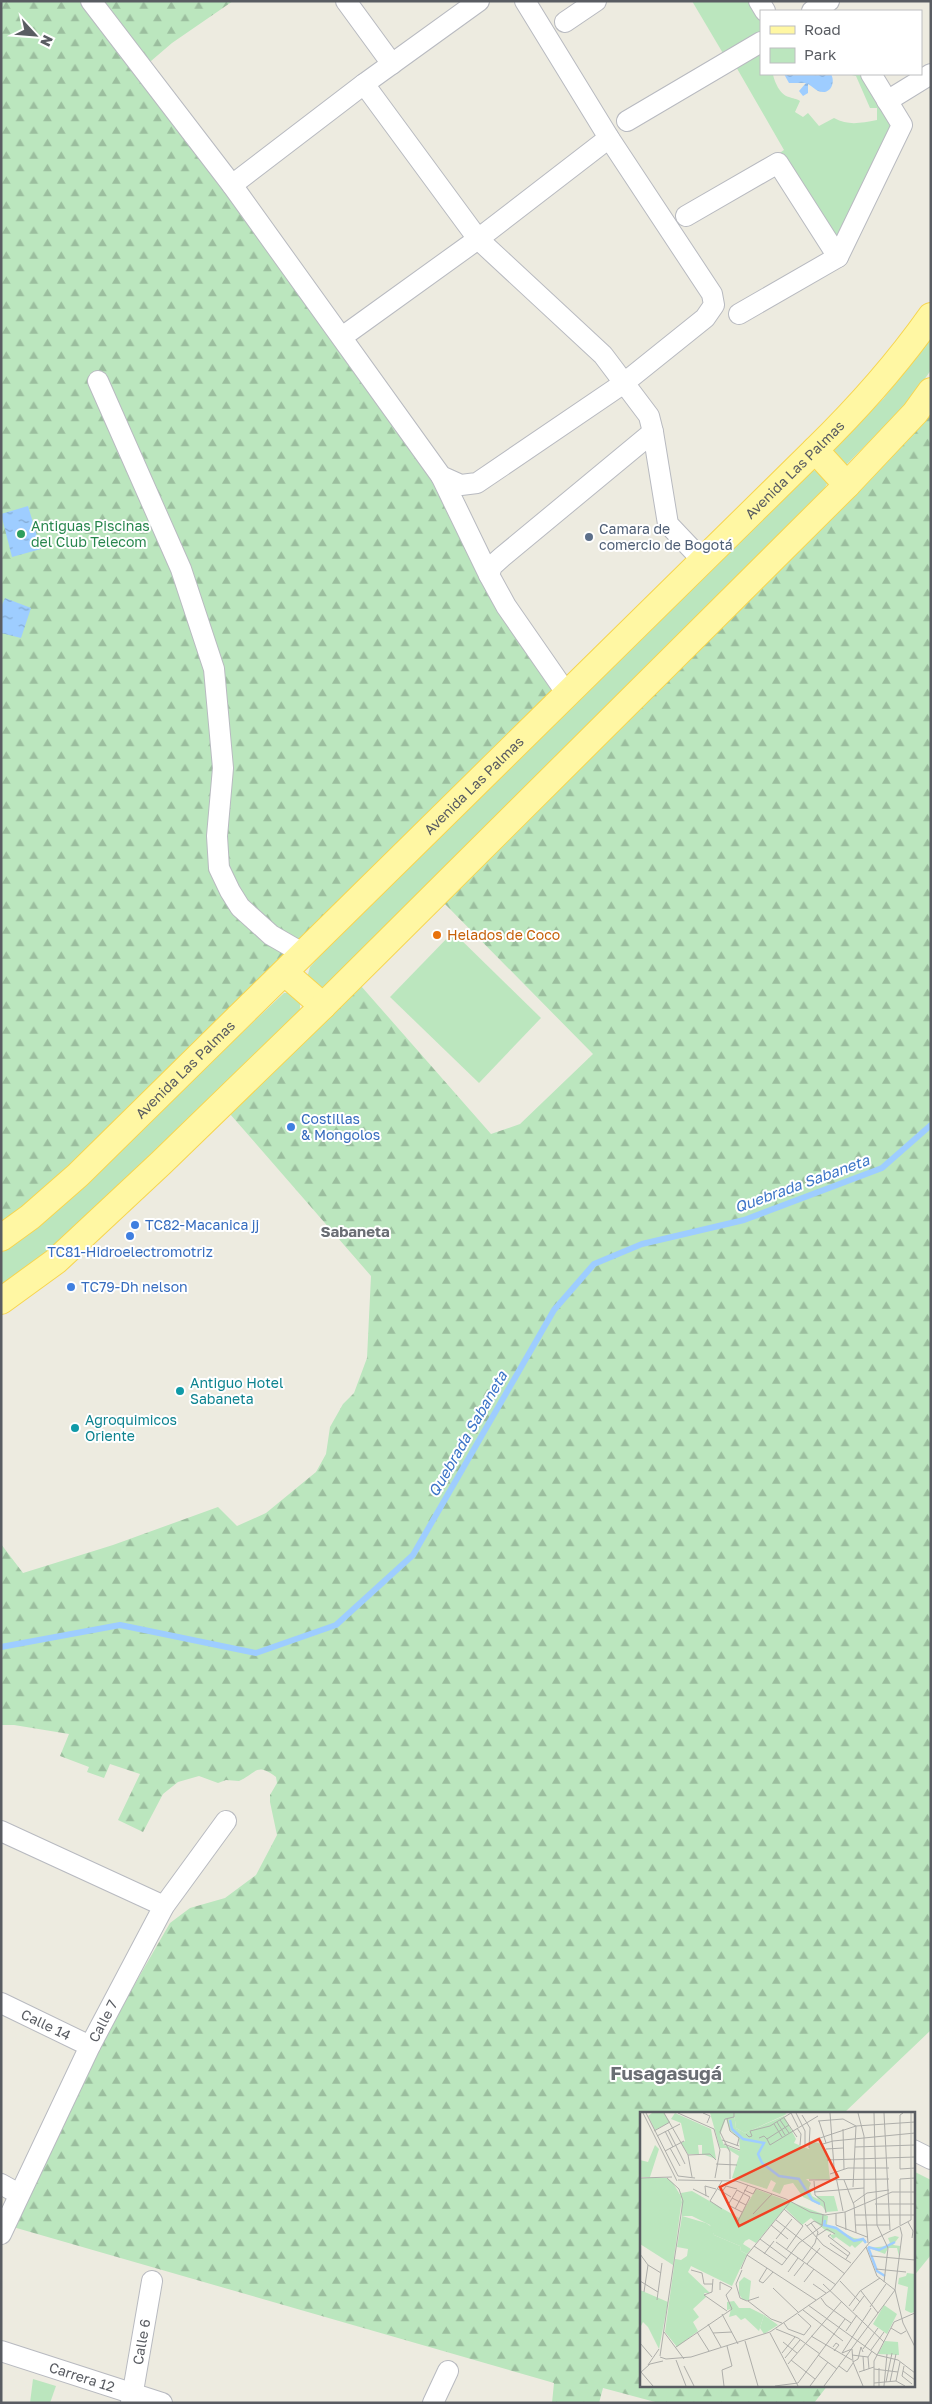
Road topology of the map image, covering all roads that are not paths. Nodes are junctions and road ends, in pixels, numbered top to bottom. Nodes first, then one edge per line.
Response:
1 (91, 1) edge
2 (346, 1) edge
3 (478, 1) edge
4 (525, 1) edge
5 (596, 1) edge
6 (828, 2) edge
7 (814, 10) edge
8 (564, 22) dead end
9 (760, 43) edge
10 (392, 64) junction
11 (931, 74) edge
12 (872, 75) edge
13 (364, 84) junction
14 (888, 101) junction
15 (627, 121) dead end
16 (609, 138) junction
17 (232, 185) junction
18 (686, 216) dead end
19 (478, 239) junction
20 (838, 257) junction
21 (739, 314) dead end
22 (931, 316) edge
23 (342, 337) junction
24 (98, 381) dead end
25 (624, 383) junction
26 (931, 391) edge
27 (653, 432) junction
28 (815, 450) junction
29 (441, 476) junction
30 (847, 484) junction
31 (704, 561) junction
32 (489, 575) junction
33 (567, 694) junction
34 (304, 954) junction
35 (285, 973) junction
36 (323, 1006) junction
37 (3, 1236) edge
38 (1, 1301) edge
39 (226, 1821) dead end
40 (1, 1831) edge
41 (164, 1906) junction
42 (1, 2004) edge
43 (90, 2046) junction
44 (914, 2150) edge
45 (931, 2159) edge
46 (1, 2184) edge
47 (19, 2194) junction
48 (1, 2234) edge
49 (152, 2281) dead end
50 (1, 2351) edge
51 (448, 2371) dead end
52 (132, 2398) edge
53 (162, 2403) edge
54 (433, 2403) edge

1 - 17 street
2 - 10 street
3 - 10 street
4 - 16 street
5 - 8 street
6 - 7 street
9 - 15 street
10 - 13 street
11 - 14 street
12 - 14 street
13 - 17 street
13 - 19 street
14 - 20 street
16 - 19 street
16 - 25 street
17 - 23 street
18 - 20 street
19 - 23 street
19 - 25 street
20 - 21 street
22 - 28 main road, Avenida Las Palmas
23 - 29 street
24 - 34 street
25 - 27 street
25 - 29 street
26 - 30 main road
27 - 31 street
27 - 32 street
28 - 30 main road
28 - 31 main road, Avenida Las Palmas
29 - 32 street
30 - 36 main road
31 - 33 main road, Avenida Las Palmas
32 - 33 street
33 - 34 main road, Avenida Las Palmas
34 - 35 main road, Avenida Las Palmas
35 - 36 main road
35 - 37 main road, Avenida Las Palmas
36 - 38 main road
39 - 41 street, Calle 7
40 - 41 street
41 - 43 street, Calle 7
42 - 43 street, Calle 14
43 - 47 street, Calle 7
44 - 45 street
46 - 47 street
47 - 48 street, Calle 7
49 - 52 street, Calle 6
50 - 52 street, Carrera 12
51 - 54 street
52 - 53 street, Carrera 12

